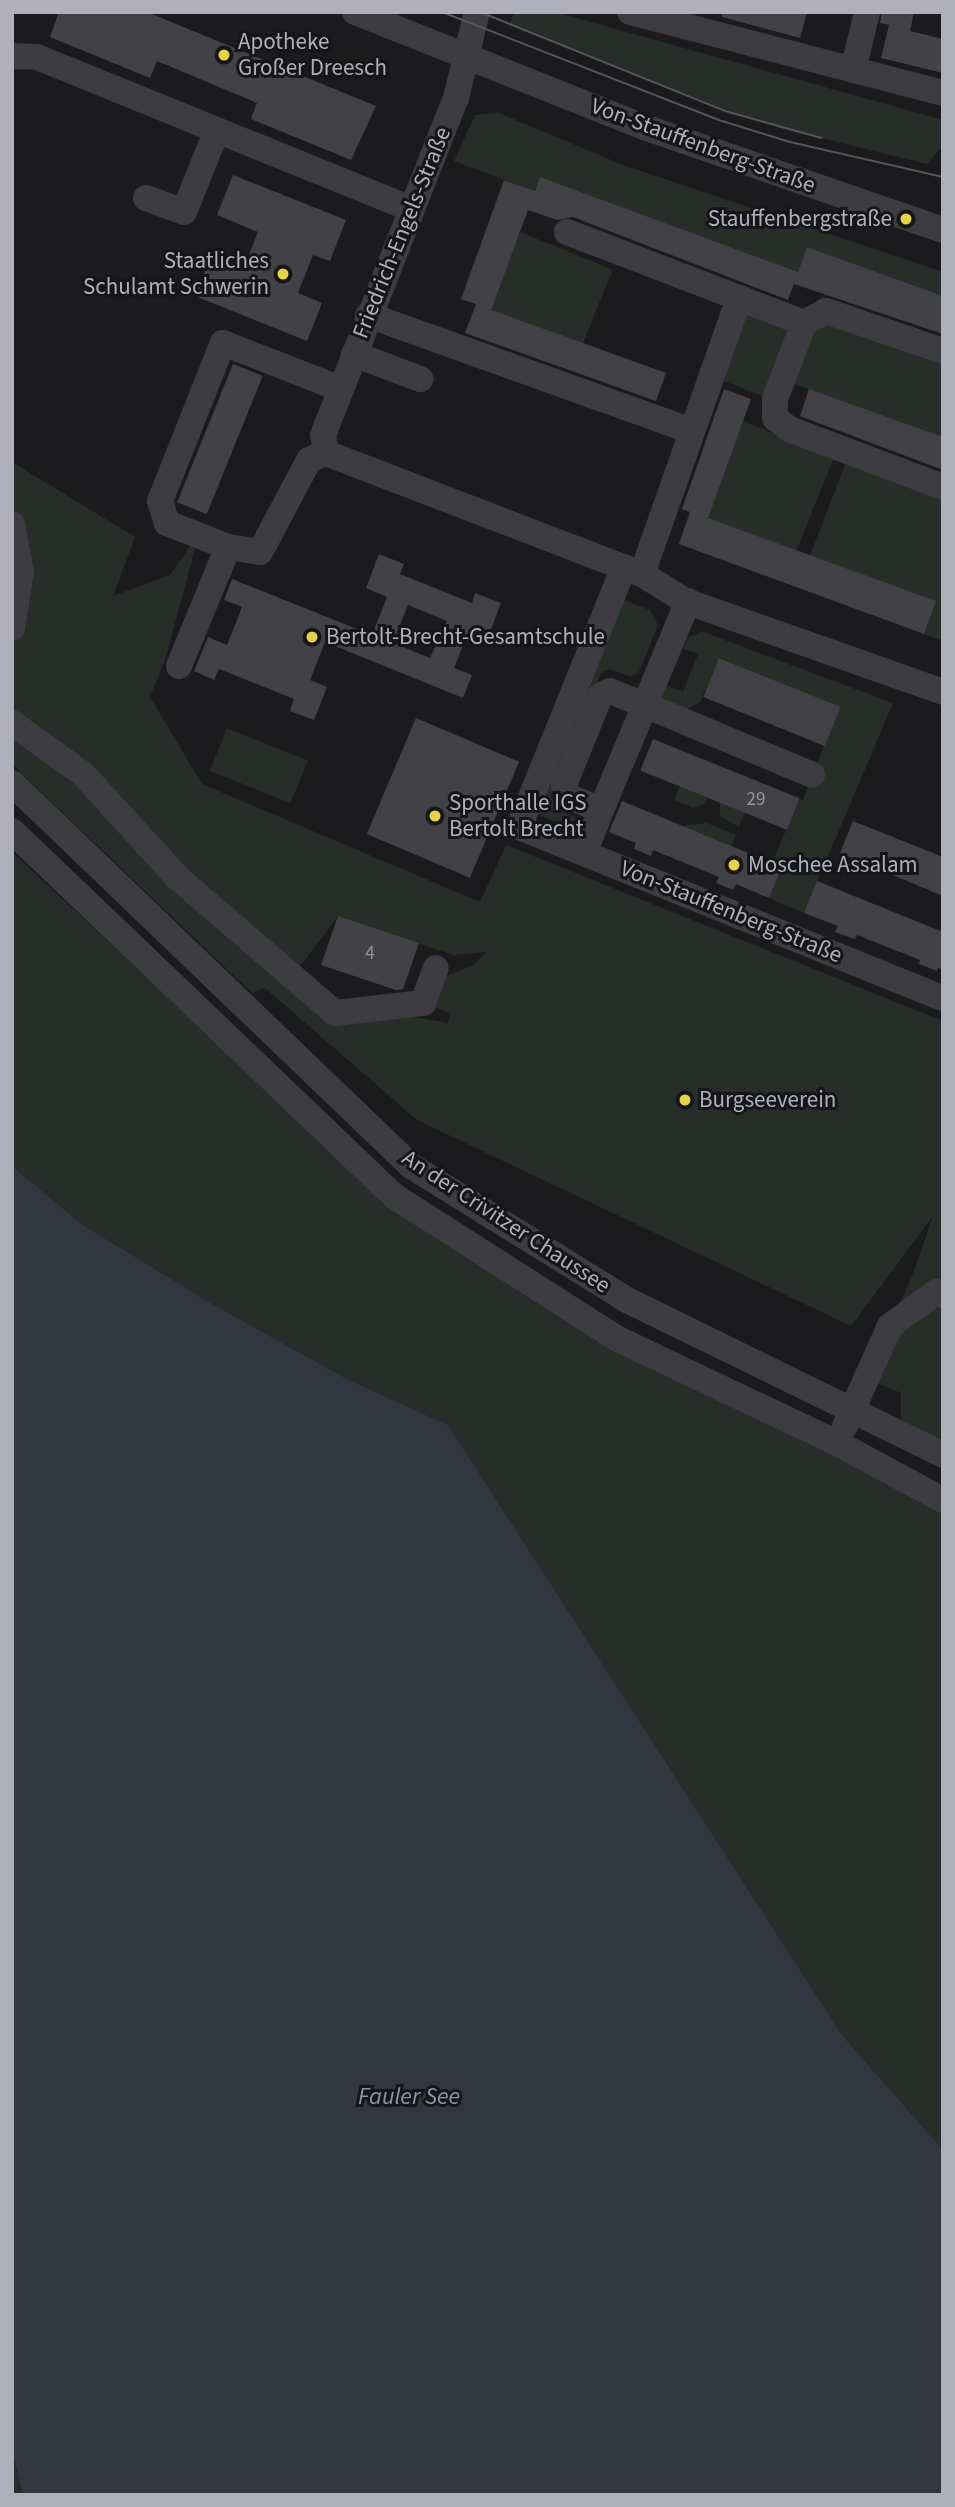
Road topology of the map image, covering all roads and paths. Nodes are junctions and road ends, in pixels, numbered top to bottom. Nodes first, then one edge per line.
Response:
1 (355, 12) edge
2 (477, 12) edge
3 (630, 12) edge
4 (867, 12) edge
5 (12, 57) edge
6 (466, 57) junction
7 (853, 70) junction
8 (943, 93) edge
9 (217, 130) junction
10 (146, 198) dead end
11 (411, 209) junction
12 (943, 230) edge
13 (567, 232) dead end
14 (739, 298) junction
15 (368, 315) junction
16 (804, 323) junction
17 (943, 351) edge
18 (354, 354) junction
19 (421, 379) dead end
20 (341, 389) junction
21 (692, 431) junction
22 (326, 453) junction
23 (943, 486) edge
24 (12, 524) edge
25 (228, 547) junction
26 (633, 571) junction
27 (688, 601) junction
28 (12, 628) edge
29 (179, 666) dead end
30 (943, 692) edge
31 (645, 705) junction
32 (12, 723) edge
33 (811, 775) dead end
34 (12, 783) edge
35 (604, 803) junction
36 (12, 831) edge
37 (584, 853) junction
38 (436, 968) dead end
39 (943, 998) edge
40 (943, 1294) edge
41 (853, 1409) junction
42 (837, 1443) junction
43 (943, 1454) edge
44 (943, 1500) edge

1 - 6 street, Von-Stauffenberg-Straße
2 - 6 street, Friedrich-Engels-Straße
3 - 7 street
4 - 7 street
5 - 9 street
6 - 11 street, Friedrich-Engels-Straße
6 - 12 street, Von-Stauffenberg-Straße
7 - 8 street
9 - 10 street
9 - 11 street
11 - 15 street, Friedrich-Engels-Straße
13 - 14 street
14 - 16 street
14 - 21 street
15 - 18 street, Friedrich-Engels-Straße
15 - 21 street
16 - 17 street
16 - 23 street
18 - 19 street
18 - 20 street, Friedrich-Engels-Straße
20 - 22 street, Friedrich-Engels-Straße
20 - 25 street
21 - 26 street
22 - 25 street
22 - 26 street
24 - 28 street
25 - 29 street
26 - 27 street
26 - 37 street, Von-Stauffenberg-Straße
27 - 30 street
27 - 31 street
31 - 33 street
31 - 35 street
31 - 35 street
32 - 38 street
34 - 41 street, An der Crivitzer Chaussee
35 - 37 street
36 - 42 street, An der Crivitzer Chaussee
37 - 39 street, Von-Stauffenberg-Straße
40 - 41 street
41 - 42 street
41 - 43 street, An der Crivitzer Chaussee
42 - 44 street, An der Crivitzer Chaussee

